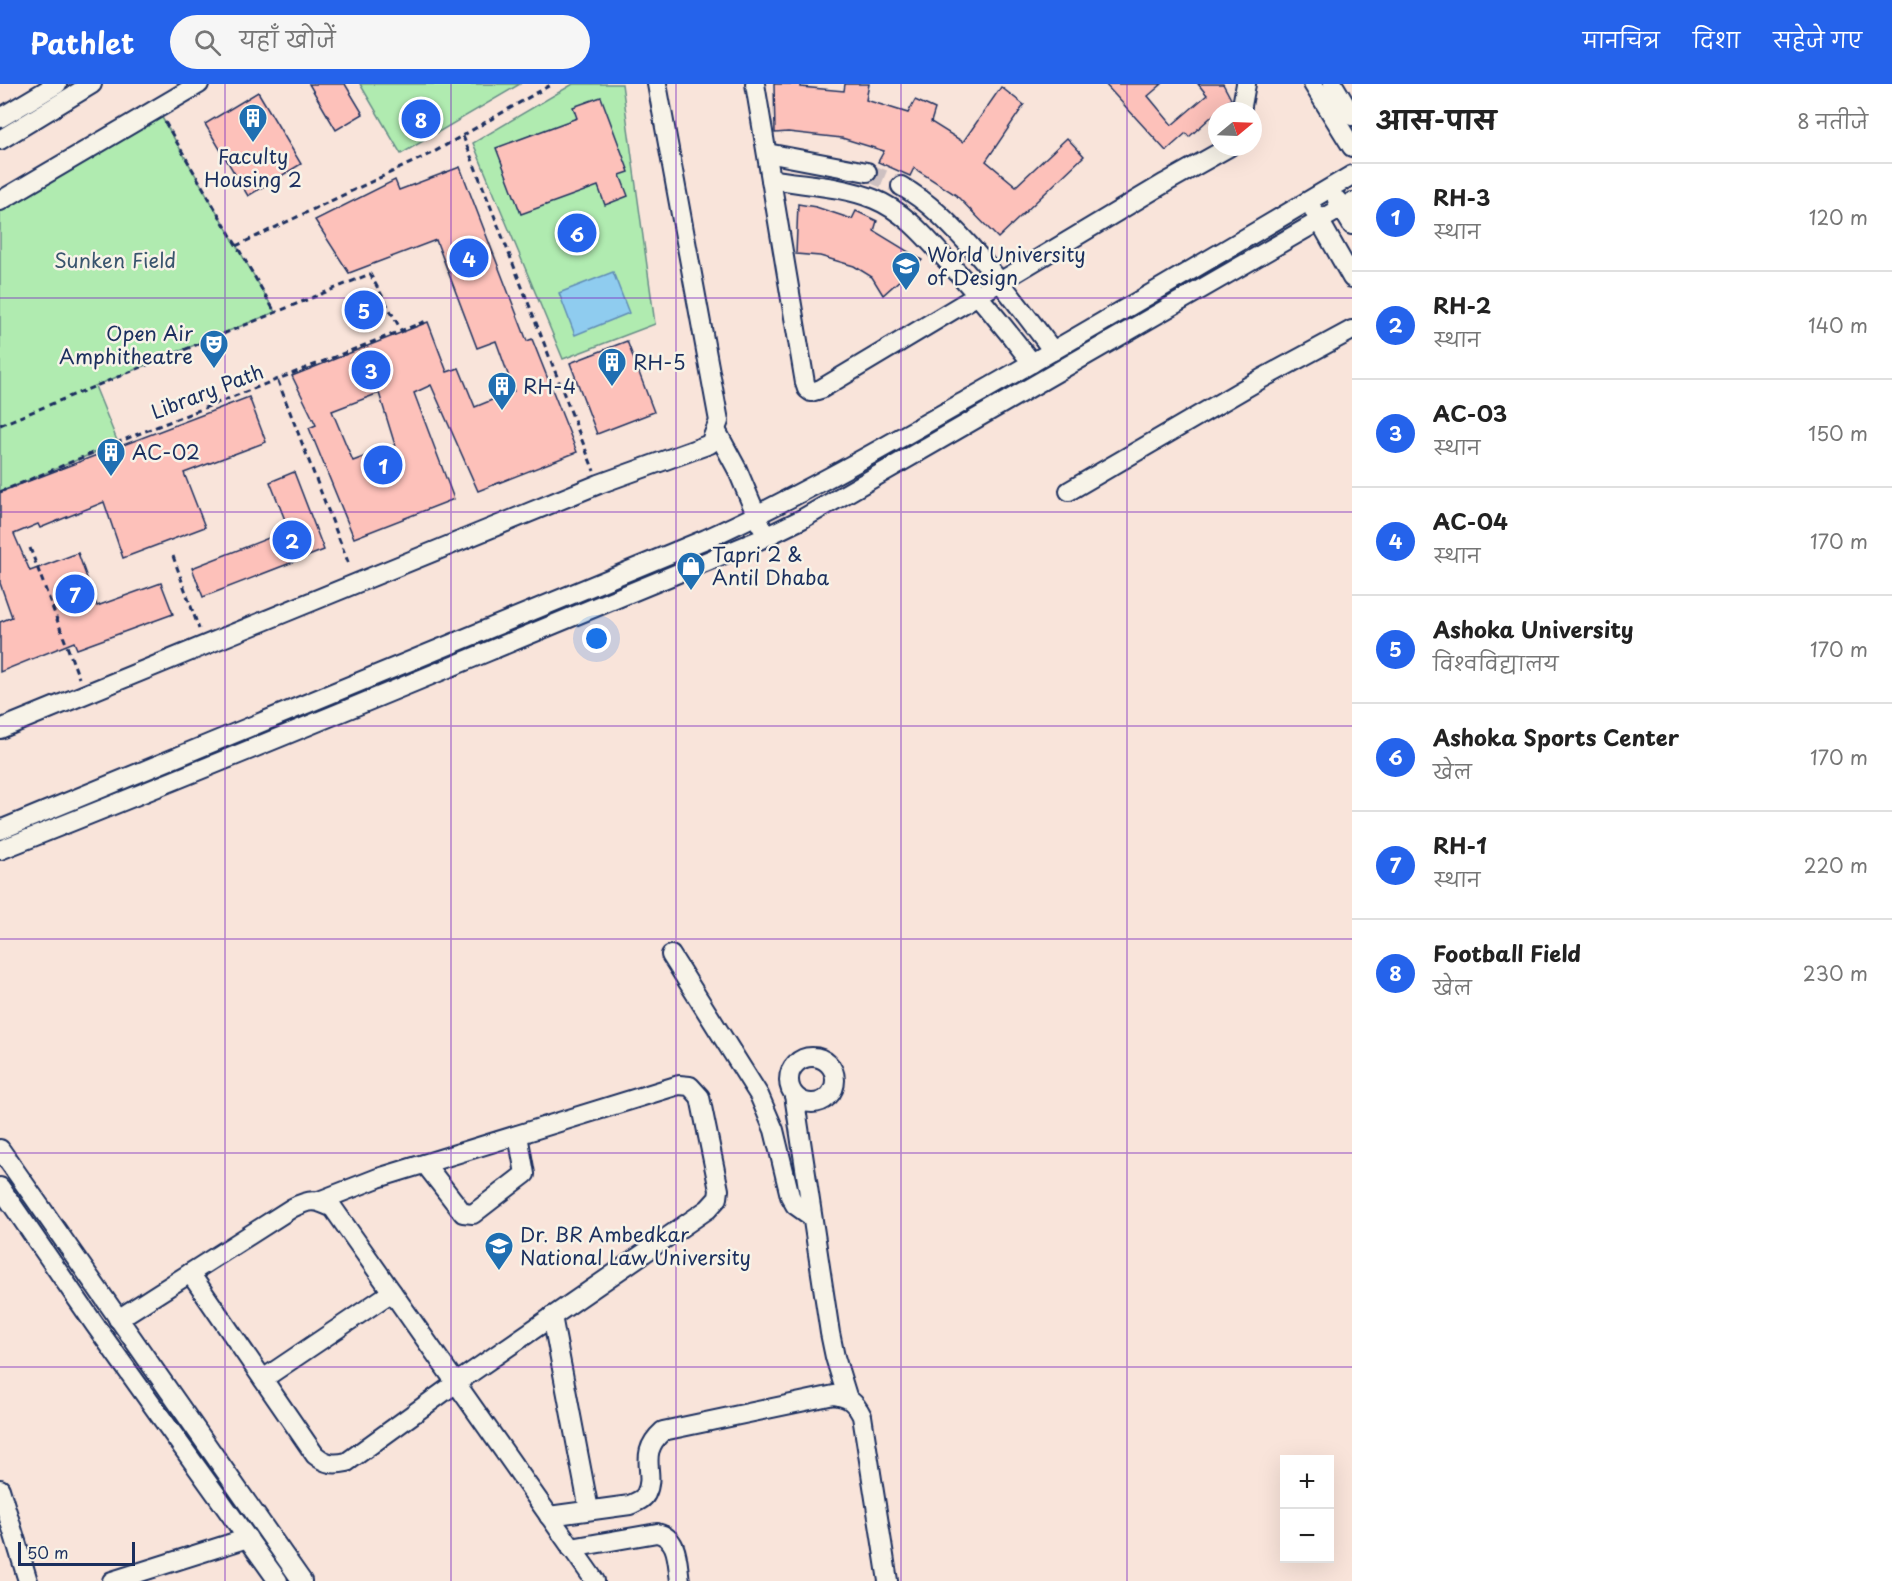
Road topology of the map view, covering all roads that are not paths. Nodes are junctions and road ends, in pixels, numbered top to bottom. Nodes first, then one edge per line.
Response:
1 (57, 84) edge
2 (92, 84) edge
3 (199, 84) edge
4 (657, 84) edge
5 (755, 84) edge
6 (1246, 84) edge
7 (1313, 84) edge
8 (1333, 84) edge
9 (1243, 102) edge
10 (1352, 116) edge
11 (0, 118) edge
12 (0, 140) edge
13 (1352, 147) edge
14 (767, 153) junction
15 (1213, 156) edge
16 (867, 172) tunnel mouth
17 (1352, 175) edge
18 (771, 179) junction
19 (901, 186) tunnel mouth
20 (1330, 188) junction
21 (0, 201) edge
22 (1308, 201) junction
23 (1347, 205) edge
24 (1320, 221) junction
25 (1352, 225) edge
26 (1352, 278) edge
27 (1001, 281) junction
28 (978, 295) junction
29 (1352, 330) edge
30 (1053, 351) junction
31 (1032, 363) junction
32 (716, 430) junction
33 (1069, 491) dead end
34 (757, 515) junction
35 (766, 536) junction
36 (0, 729) edge
37 (0, 830) edge
38 (0, 850) edge
39 (671, 955) dead end
40 (794, 1095) dead end
41 (518, 1135) junction
42 (0, 1149) edge
43 (424, 1164) junction
44 (0, 1187) edge
45 (319, 1201) junction
46 (812, 1217) junction
47 (190, 1273) junction
48 (392, 1292) junction
49 (552, 1316) junction
50 (118, 1319) junction
51 (140, 1350) junction
52 (122, 1363) junction
53 (263, 1379) junction
54 (456, 1383) junction
55 (847, 1396) junction
56 (1, 1496) edge
57 (589, 1510) junction
58 (549, 1516) junction
59 (248, 1538) junction
60 (571, 1548) junction
61 (28, 1581) edge
62 (112, 1581) edge
63 (278, 1581) edge
64 (302, 1581) edge
65 (595, 1581) edge
66 (680, 1581) edge
67 (888, 1581) edge

1 - 11 street
2 - 12 street
3 - 21 street
4 - 32 street
5 - 14 street
6 - 9 street
7 - 13 street
8 - 10 street
14 - 16 street
14 - 18 street
15 - 27 street
17 - 20 street
18 - 28 street
18 - 28 street
19 - 27 street
20 - 22 street
20 - 23 street
22 - 24 street
22 - 30 street
23 - 24 street
23 - 25 street
24 - 26 street
24 - 35 street
27 - 28 street
27 - 30 street
28 - 31 street
29 - 33 street
30 - 31 street
31 - 34 street
32 - 34 street
32 - 36 street
34 - 35 street
34 - 37 street
35 - 38 street
39 - 46 street
40 - 46 street
41 - 43 street
41 - 43 street
41 - 49 street
42 - 50 street
43 - 45 street
44 - 52 street
45 - 47 street
45 - 48 street
46 - 55 street
47 - 50 street
47 - 53 street
48 - 53 street
48 - 54 street
49 - 54 street
49 - 57 street
50 - 51 street
51 - 52 street
51 - 64 street
52 - 59 street
53 - 54 street
54 - 58 street
55 - 57 street
55 - 67 street
56 - 61 street
57 - 58 street
58 - 60 street
59 - 62 street
59 - 63 street
60 - 65 street
60 - 66 street

